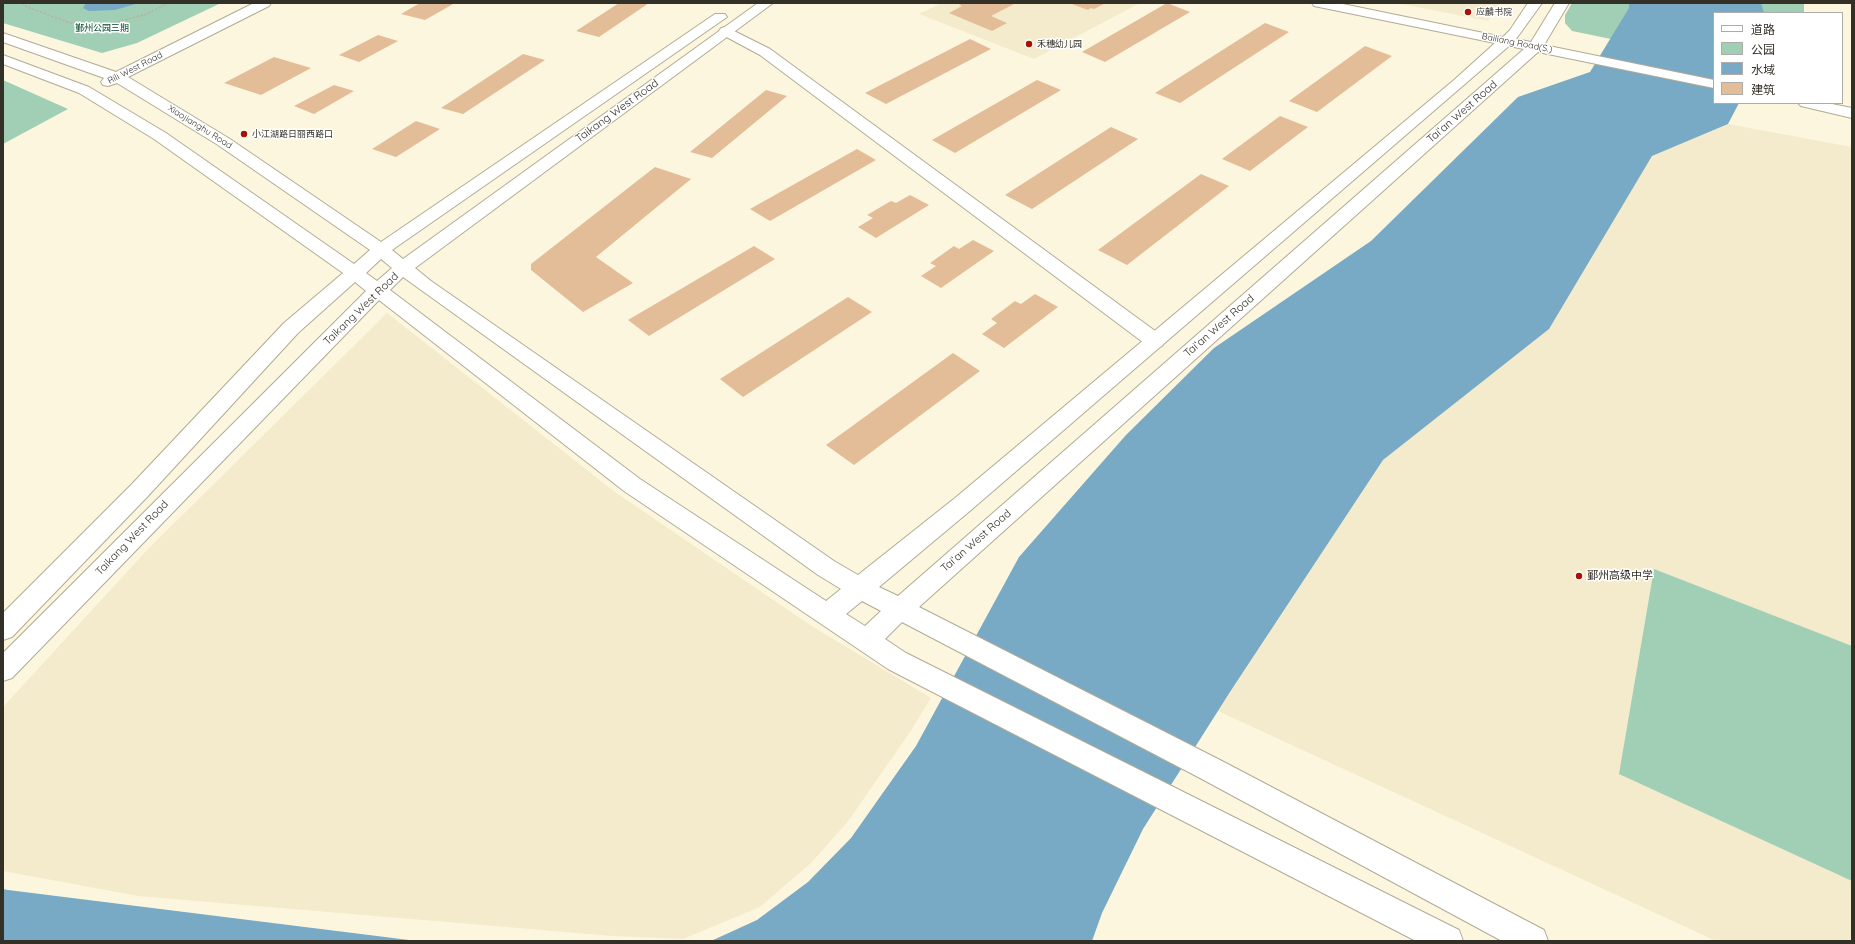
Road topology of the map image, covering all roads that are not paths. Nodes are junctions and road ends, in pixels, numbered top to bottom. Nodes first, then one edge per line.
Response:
1 (245, 3) edge
2 (264, 3) edge
3 (741, 3) edge
4 (766, 3) edge
5 (1319, 3) edge
6 (1368, 3) edge
7 (1535, 3) edge
8 (1562, 3) edge
9 (726, 31) junction
10 (3, 37) edge
11 (1511, 37) junction
12 (1539, 43) junction
13 (1587, 52) junction
14 (3, 59) edge
15 (1713, 72) edge
16 (100, 73) junction
17 (117, 77) junction
18 (1713, 84) edge
19 (84, 90) junction
20 (1811, 104) edge
21 (1852, 112) edge
22 (381, 250) junction
23 (403, 268) junction
24 (355, 273) junction
25 (378, 290) junction
26 (1155, 341) junction
27 (861, 589) junction
28 (900, 609) junction
29 (827, 615) junction
30 (3, 629) edge
31 (866, 641) junction
32 (3, 670) edge
33 (1448, 941) edge
34 (1533, 941) edge

1 - 16 main road, Rili West Road
2 - 17 main road, Rili West Road
3 - 22 main road, Taikang West Road
4 - 9 main road, Taikang West Road
5 - 11 main road, Bailiang Road(S.)
6 - 11 main road, Bailiang Road(S.)
7 - 11 main road
8 - 12 main road, Tai‘an West Road
9 - 23 main road, Taikang West Road
9 - 26 main road
10 - 16 main road, Xiaojianghu Road
11 - 12 main road, Bailiang Road(S.)
11 - 26 main road
12 - 13 main road, Bailiang Road(S.)
12 - 28 main road, Tai‘an West Road
13 - 15 main road, Bailiang Road(S.)
13 - 18 main road, Bailiang Road(S.)
14 - 19 main road
16 - 17 main road, Xiaojianghu Road
16 - 19 main road, Rili West Road
17 - 19 main road, Rili West Road
17 - 22 main road, Xiaojianghu Road
19 - 24 main road
20 - 21 main road
22 - 23 main road, Xiaojianghu Road
22 - 24 main road, Taikang West Road
23 - 25 main road, Taikang West Road
23 - 27 main road, Xiaojianghu Road
24 - 25 main road
24 - 30 main road, Taikang West Road
25 - 29 main road
25 - 32 main road, Taikang West Road
26 - 27 main road
27 - 28 main road, Xiaojianghu Road
27 - 29 main road
28 - 31 main road, Tai‘an West Road
28 - 34 main road, Xiaojianghu Road
29 - 31 main road
31 - 33 main road

